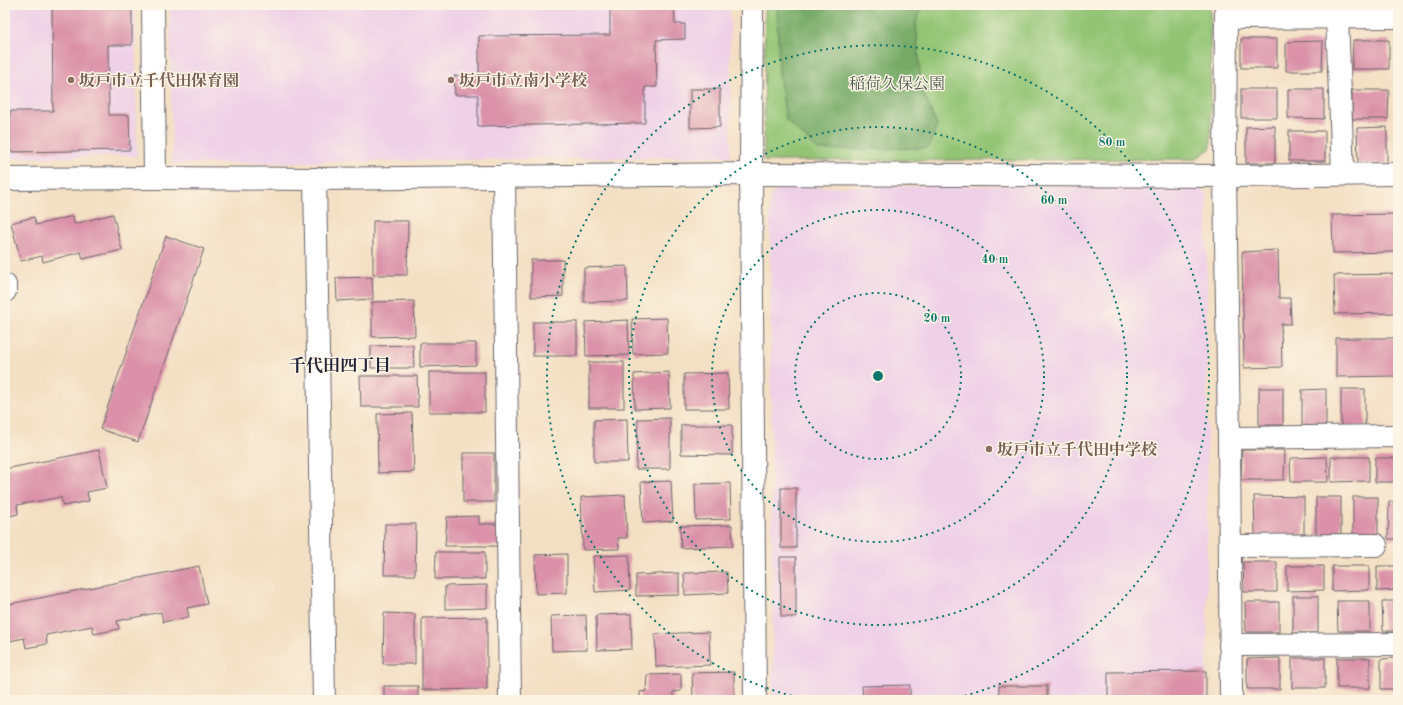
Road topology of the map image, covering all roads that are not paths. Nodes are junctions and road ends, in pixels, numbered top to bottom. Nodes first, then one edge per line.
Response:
1 (153, 5) edge
2 (752, 5) edge
3 (1226, 11) edge
4 (1398, 16) edge
5 (1337, 17) junction
6 (751, 174) junction
7 (1343, 174) junction
8 (1398, 174) edge
9 (504, 176) junction
10 (1226, 176) junction
11 (155, 178) junction
12 (5, 179) edge
13 (316, 180) junction
14 (5, 285) edge
15 (5, 291) edge
16 (1398, 436) edge
17 (1229, 438) junction
18 (1376, 545) dead end
19 (1230, 546) junction
20 (1398, 644) edge
21 (1230, 645) junction
22 (324, 700) edge
23 (510, 700) edge
24 (755, 700) edge
25 (1231, 700) edge

1 - 11 street
2 - 6 street
3 - 5 street
3 - 10 street
4 - 5 street
5 - 7 street
6 - 9 street
6 - 10 street
6 - 24 street
7 - 8 street
7 - 10 street
9 - 13 street
9 - 23 street
10 - 17 street
11 - 12 street
11 - 13 street
13 - 22 street
14 - 15 street
16 - 17 street
17 - 19 street
18 - 19 street
19 - 21 street
20 - 21 street
21 - 25 street

